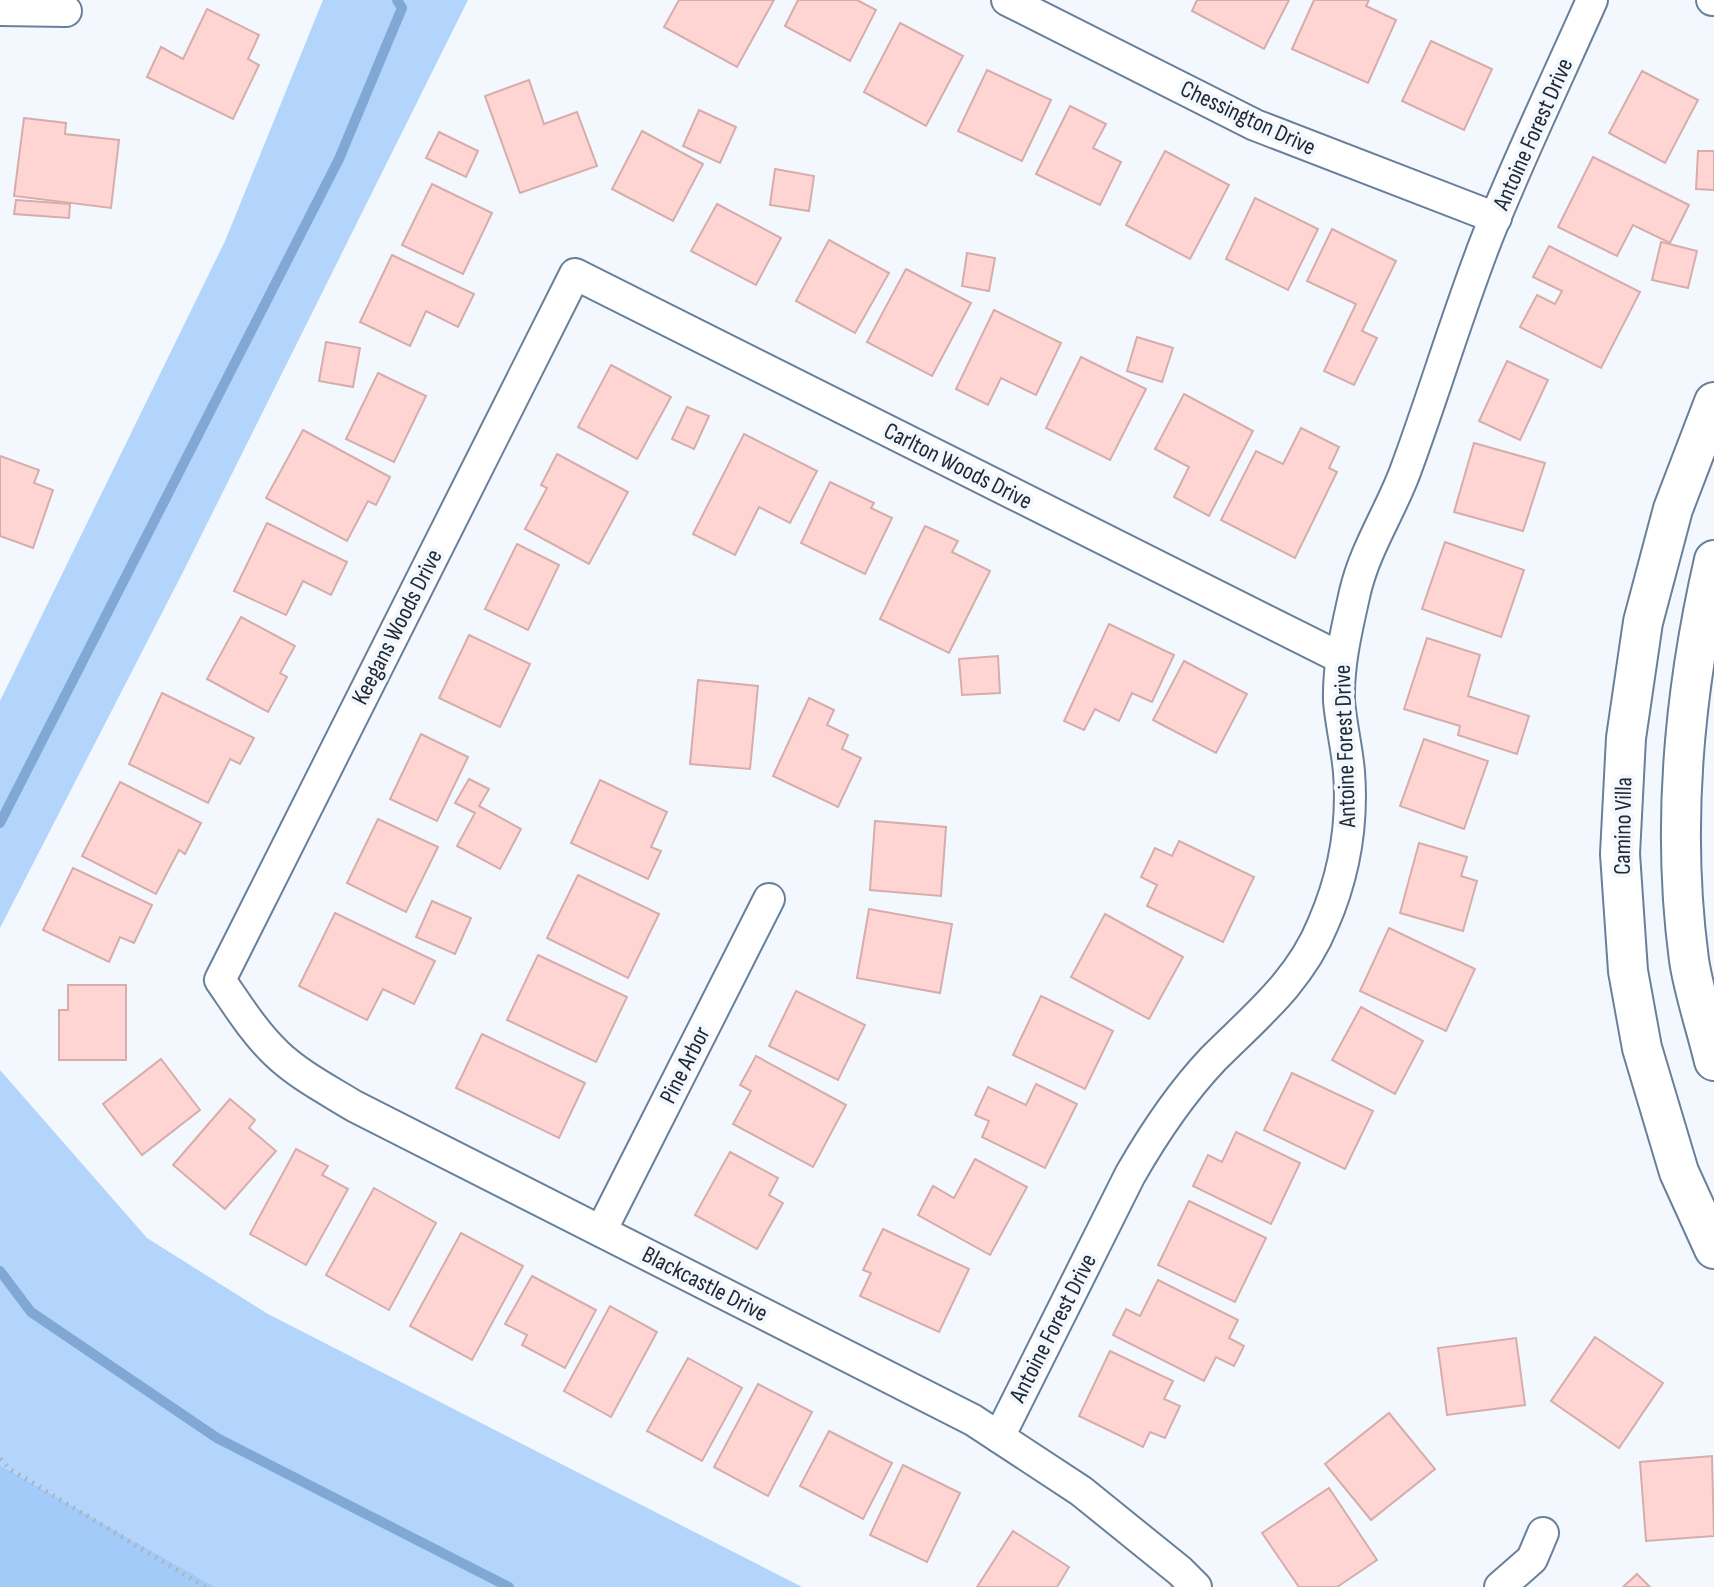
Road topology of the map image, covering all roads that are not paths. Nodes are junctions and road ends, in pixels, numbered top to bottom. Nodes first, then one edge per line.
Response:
1 (1007, 0) edge
2 (1592, 0) edge
3 (0, 10) edge
4 (66, 11) dead end
5 (1496, 218) junction
6 (575, 274) joint
7 (1714, 402) edge
8 (1714, 560) edge
9 (1341, 658) junction
10 (769, 899) dead end
11 (220, 980) joint
12 (1714, 1061) edge
13 (601, 1231) junction
14 (1714, 1249) edge
15 (999, 1437) junction
16 (1543, 1533) dead end
17 (1196, 1587) edge
18 (1500, 1587) edge

1 - 5 street, Chessington Drive
2 - 5 street, Antoine Forest Drive
3 - 4 street
5 - 9 street, Antoine Forest Drive
6 - 9 street, Carlton Woods Drive
6 - 11 street, Keegans Woods Drive
7 - 14 street, Camino Villa
8 - 12 street
9 - 15 street, Antoine Forest Drive
10 - 13 street, Pine Arbor
11 - 13 street, Blackcastle Drive
13 - 15 street, Blackcastle Drive
15 - 17 street, Blackcastle Drive
16 - 18 street

